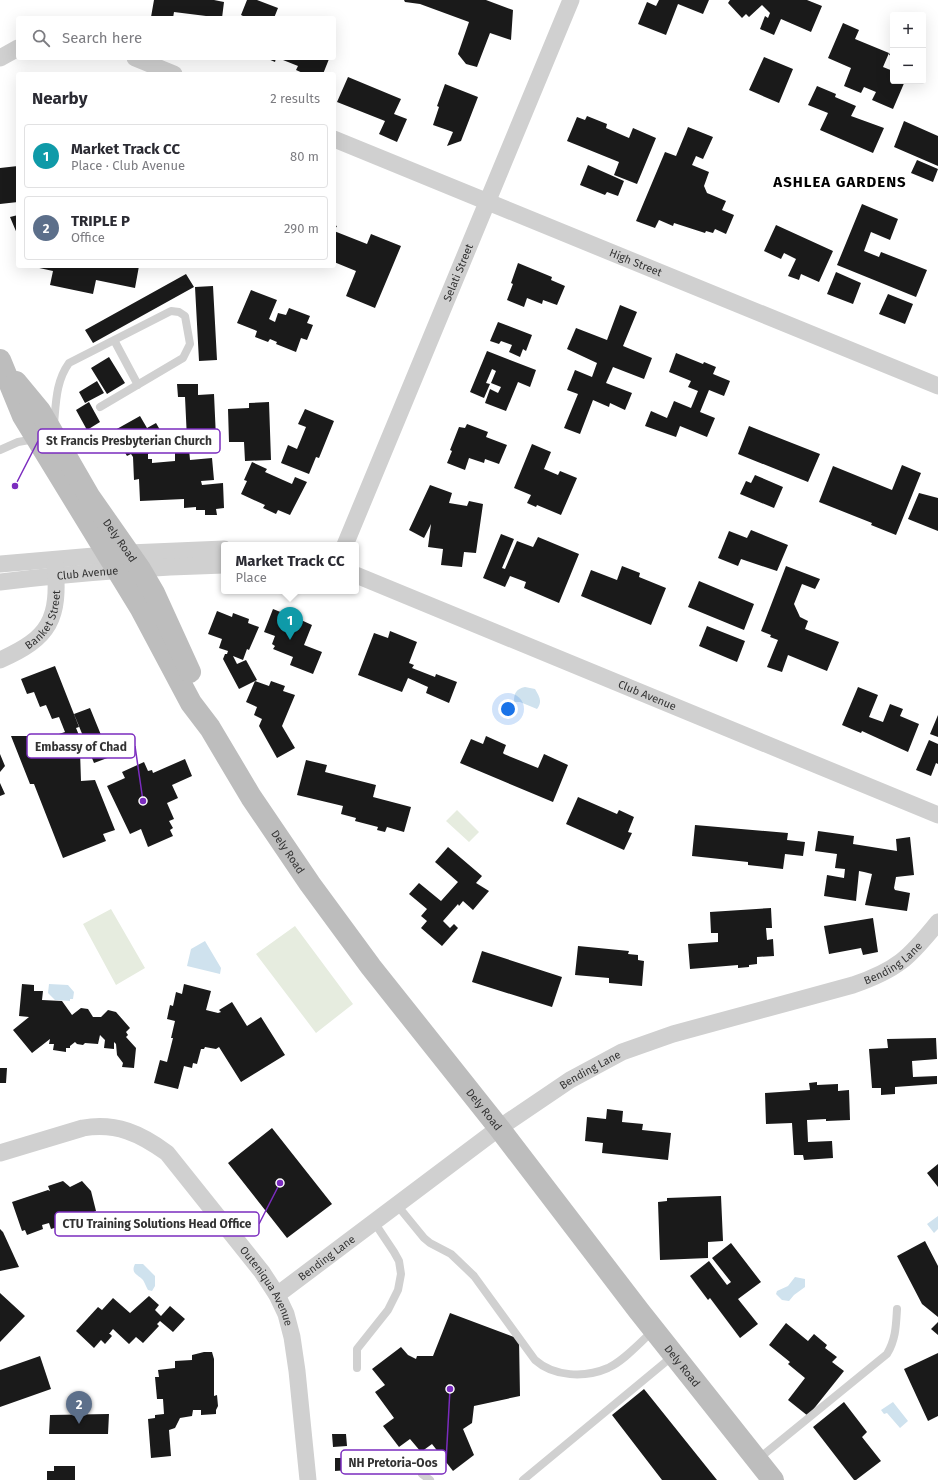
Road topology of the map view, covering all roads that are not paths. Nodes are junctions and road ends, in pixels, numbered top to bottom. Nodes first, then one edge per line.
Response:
1 (571, 0) edge
2 (16, 49) edge
3 (0, 58) edge
4 (140, 60) edge
5 (169, 72) edge
6 (336, 140) edge
7 (488, 202) junction
8 (114, 340) junction
9 (2, 364) edge
10 (138, 384) junction
11 (938, 386) edge
12 (100, 407) dead end
13 (44, 436) junction
14 (0, 450) edge
15 (346, 542) edge
16 (221, 549) edge
17 (124, 562) junction
18 (0, 564) edge
19 (221, 565) edge
20 (56, 567) junction
21 (359, 576) edge
22 (0, 582) edge
23 (0, 660) edge
24 (938, 815) edge
25 (938, 922) edge
26 (499, 1128) junction
27 (0, 1153) edge
28 (397, 1205) junction
29 (374, 1222) junction
30 (277, 1295) junction
31 (897, 1309) dead end
32 (654, 1330) junction
33 (674, 1354) junction
34 (357, 1368) dead end
35 (756, 1460) junction
36 (422, 1474) dead end
37 (308, 1480) edge
38 (430, 1480) edge
39 (523, 1480) edge
40 (773, 1480) edge

1 - 7 street, Selati Street
2 - 3 street
4 - 5 street
6 - 7 street, High Street
7 - 11 street, High Street
7 - 15 street, Selati Street
8 - 10 lane
8 - 10 lane
8 - 13 lane
9 - 13 street, Dely Road
10 - 12 lane
13 - 14 lane
13 - 17 street, Dely Road
16 - 17 street, Club Avenue
17 - 19 street, Club Avenue
17 - 20 street, Club Avenue
17 - 26 street, Dely Road
18 - 20 street, Club Avenue
20 - 22 street, Club Avenue
20 - 23 street, Banket Street
21 - 24 street, Club Avenue
25 - 26 street, Bending Lane
26 - 28 street, Bending Lane
26 - 32 street, Dely Road
27 - 30 street, Outeniqua Avenue
28 - 29 street, Bending Lane
28 - 32 lane
29 - 30 street, Bending Lane
29 - 34 lane
30 - 37 street, Outeniqua Avenue
31 - 35 lane
32 - 33 street, Dely Road
33 - 35 street, Dely Road
33 - 39 lane
35 - 40 street, Dely Road
36 - 38 lane

